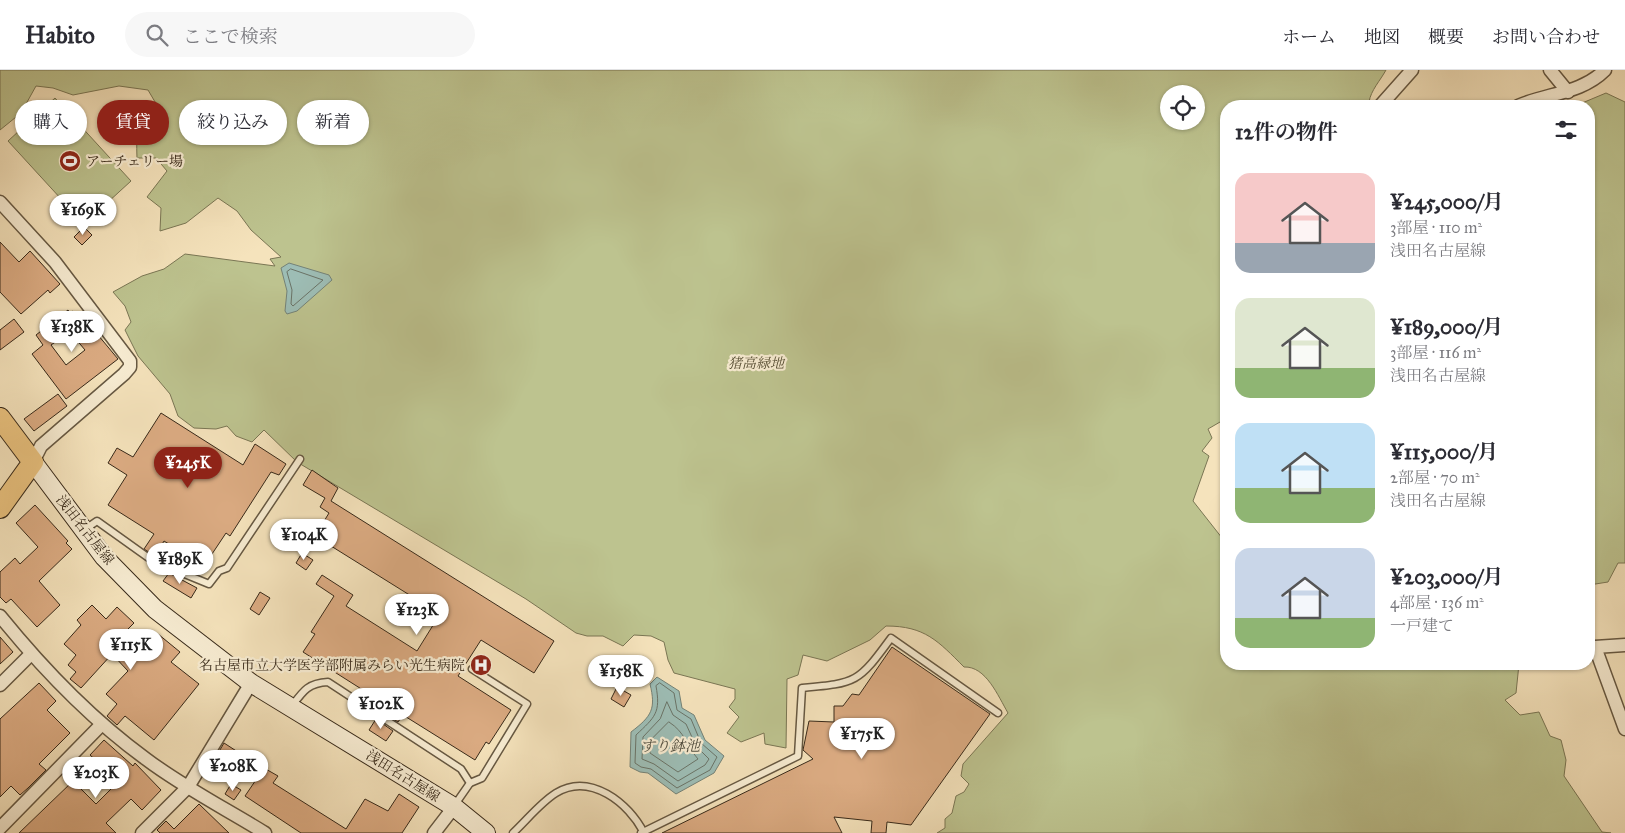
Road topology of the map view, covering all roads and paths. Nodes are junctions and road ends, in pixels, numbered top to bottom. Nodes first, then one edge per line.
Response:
1 (1412, 70) edge
2 (1550, 70) edge
3 (1605, 70) edge
4 (1568, 92) junction
5 (1385, 100) edge
6 (1539, 100) edge
7 (0, 202) edge
8 (0, 418) edge
9 (300, 459) dead end
10 (33, 462) junction
11 (0, 508) edge
12 (84, 530) junction
13 (0, 616) edge
14 (1625, 645) edge
15 (31, 654) junction
16 (472, 669) dead end
17 (251, 683) junction
18 (0, 685) edge
19 (292, 707) junction
20 (998, 713) dead end
21 (102, 724) junction
22 (1625, 729) edge
23 (470, 783) junction
24 (188, 786) junction
25 (454, 807) junction
26 (0, 828) edge
27 (142, 833) edge
28 (265, 833) edge
29 (434, 833) edge
30 (486, 833) edge
31 (513, 833) edge
32 (643, 833) edge

1 - 5 street
2 - 4 street
3 - 4 street
4 - 6 street
7 - 10 street
8 - 10 main road
9 - 12 lane
10 - 11 main road
10 - 12 main road, 浅田名古屋線
12 - 17 main road, 浅田名古屋線
13 - 15 street
14 - 22 street
15 - 18 street
15 - 21 street
16 - 23 lane
17 - 19 main road, 浅田名古屋線
17 - 24 street
19 - 23 lane
19 - 25 main road, 浅田名古屋線
20 - 32 lane
21 - 24 street
21 - 26 street
23 - 25 lane
24 - 27 street
24 - 28 street
25 - 29 street
25 - 30 main road, 浅田名古屋線
31 - 32 lane

